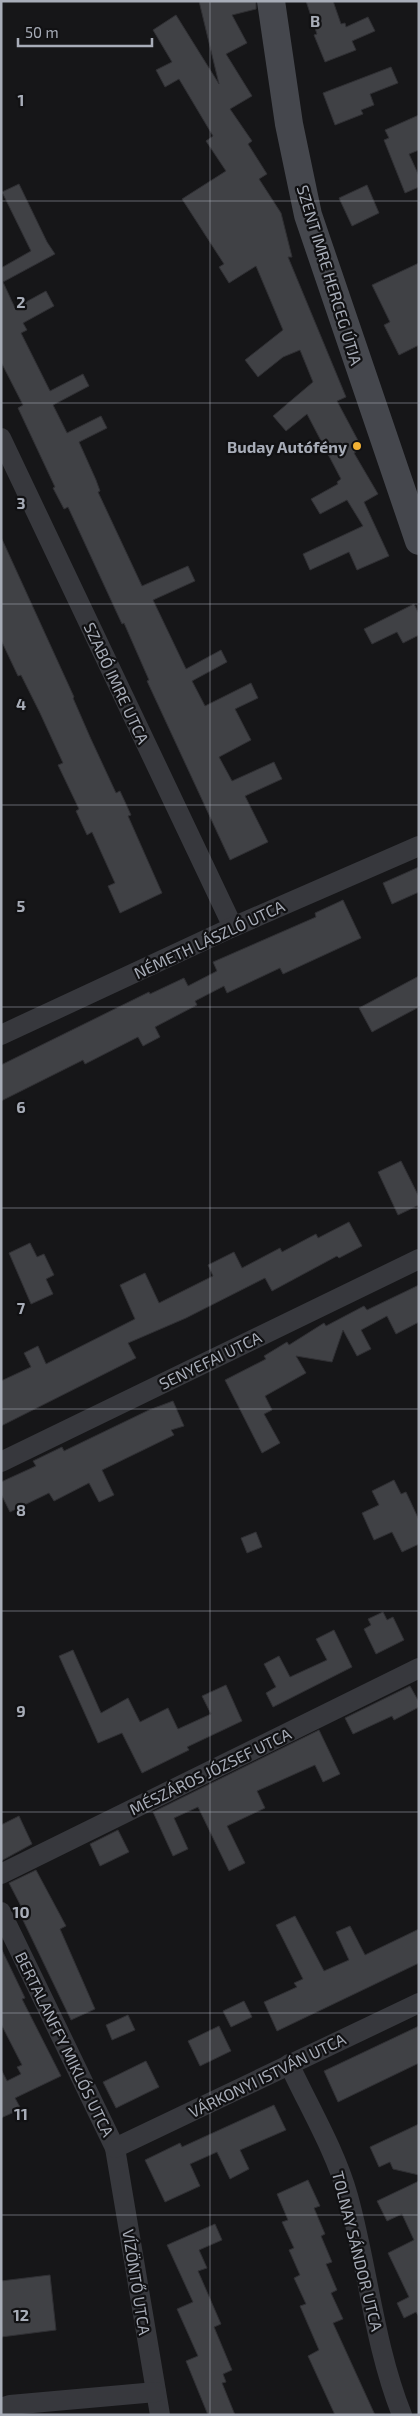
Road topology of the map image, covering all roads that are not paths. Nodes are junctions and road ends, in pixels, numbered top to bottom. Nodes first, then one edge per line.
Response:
1 (271, 1) edge
2 (1, 438) edge
3 (419, 541) edge
4 (419, 846) edge
5 (233, 927) junction
6 (1, 1035) edge
7 (419, 1258) edge
8 (1, 1462) edge
9 (419, 1668) edge
10 (1, 1874) edge
11 (1, 1912) edge
12 (419, 2002) edge
13 (289, 2064) junction
14 (115, 2148) junction
15 (156, 2392) junction
16 (1, 2408) edge
17 (160, 2415) edge
18 (402, 2415) edge

1 - 3 main road, SZENT IMRE HERCEG ÚTJA
2 - 5 street, SZABÓ IMRE UTCA
4 - 5 street, NÉMETH LÁSZLÓ UTCA
5 - 6 street, NÉMETH LÁSZLÓ UTCA
7 - 8 street, SENYEFAI UTCA
9 - 10 street, MÉSZÁROS JÓZSEF UTCA
11 - 14 street, BERTALANFFY MIKLÓS UTCA
12 - 13 street, VÁRKONYI ISTVÁN UTCA
13 - 14 street, VÁRKONYI ISTVÁN UTCA
13 - 18 street, TOLNAY SÁNDOR UTCA
14 - 15 street, VÍZÖNTŐ UTCA
15 - 16 street
15 - 17 street, VÍZÖNTŐ UTCA

